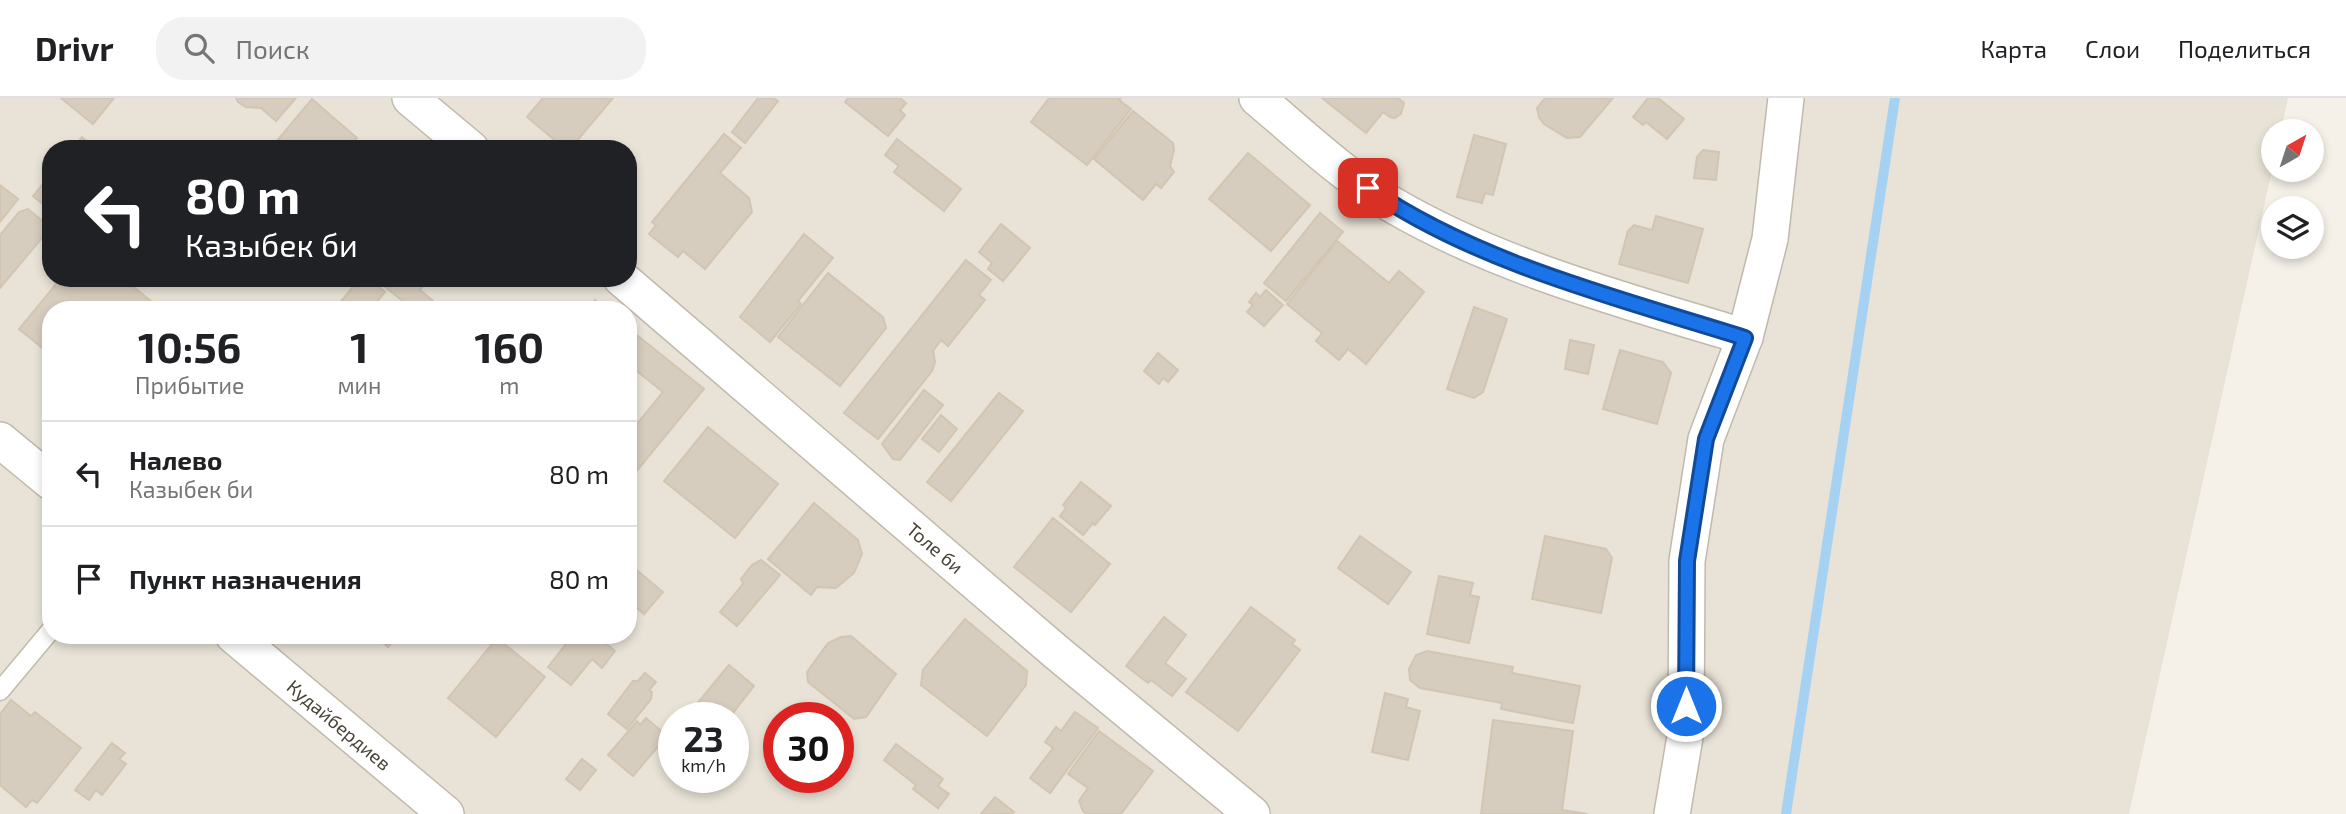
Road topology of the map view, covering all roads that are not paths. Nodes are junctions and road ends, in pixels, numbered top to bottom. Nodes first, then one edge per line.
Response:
1 (410, 98) edge
2 (1257, 98) edge
3 (1786, 98) edge
4 (460, 140) edge
5 (631, 287) edge
6 (1745, 338) junction
7 (0, 440) edge
8 (42, 475) edge
9 (42, 641) edge
10 (244, 644) edge
11 (0, 691) edge
12 (446, 814) edge
13 (1252, 814) edge
14 (1672, 814) edge

1 - 4 street
2 - 6 street
3 - 6 street
5 - 13 street, Толе би
6 - 14 street
7 - 8 street
9 - 11 lane
10 - 12 street, Кудайбердиев

